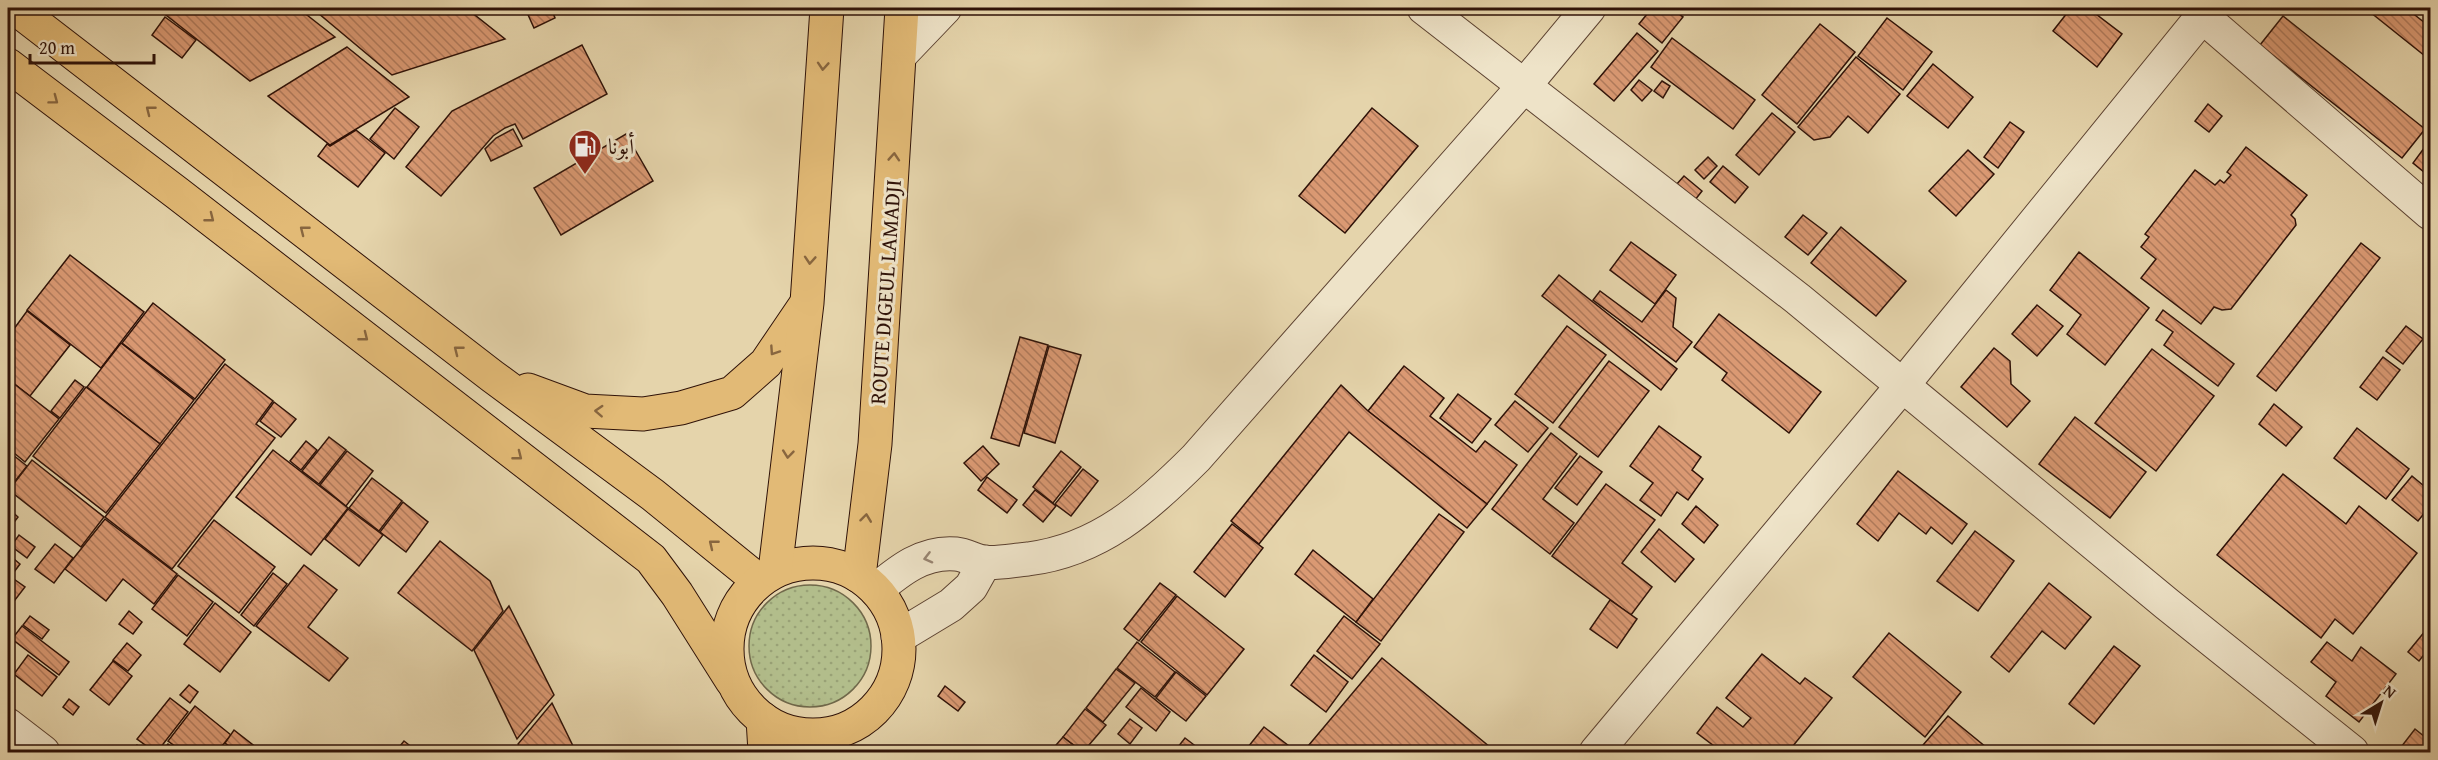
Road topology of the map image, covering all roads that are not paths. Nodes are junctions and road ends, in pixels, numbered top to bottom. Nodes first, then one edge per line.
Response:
1 (15, 8) edge
2 (827, 8) edge
3 (902, 8) edge
4 (945, 8) edge
5 (1424, 8) edge
6 (1589, 8) edge
7 (2205, 12) edge
8 (901, 54) junction
9 (8, 65) edge
10 (1524, 86) junction
11 (2430, 213) edge
12 (807, 303) junction
13 (492, 376) junction
14 (1902, 386) junction
15 (985, 562) junction
16 (767, 576) junction
17 (867, 583) junction
18 (898, 638) junction
19 (732, 681) junction
20 (763, 719) junction
21 (860, 721) junction
22 (8, 725) edge
23 (44, 753) edge
24 (765, 753) edge
25 (853, 753) edge
26 (1596, 753) edge
27 (2352, 753) edge

13 -> 1 main road
2 -> 12 main road
3 - 8 main road, ROUTE DIGEUL LAMADJI
4 - 8 street
5 - 10 street
6 - 10 street
7 - 11 street
7 - 14 street
17 -> 8 main road, ROUTE DIGEUL LAMADJI
9 -> 19 main road
10 - 14 street
10 - 15 street
12 -> 13 main road
12 -> 16 main road
16 -> 13 main road
14 - 26 street
14 - 27 street
15 -> 17 street
15 - 18 street
16 - 17 main road
16 - 19 main road
17 - 18 main road
18 - 21 main road
19 - 20 main road
20 - 21 main road
20 - 24 main road
21 - 25 main road
22 - 23 street

